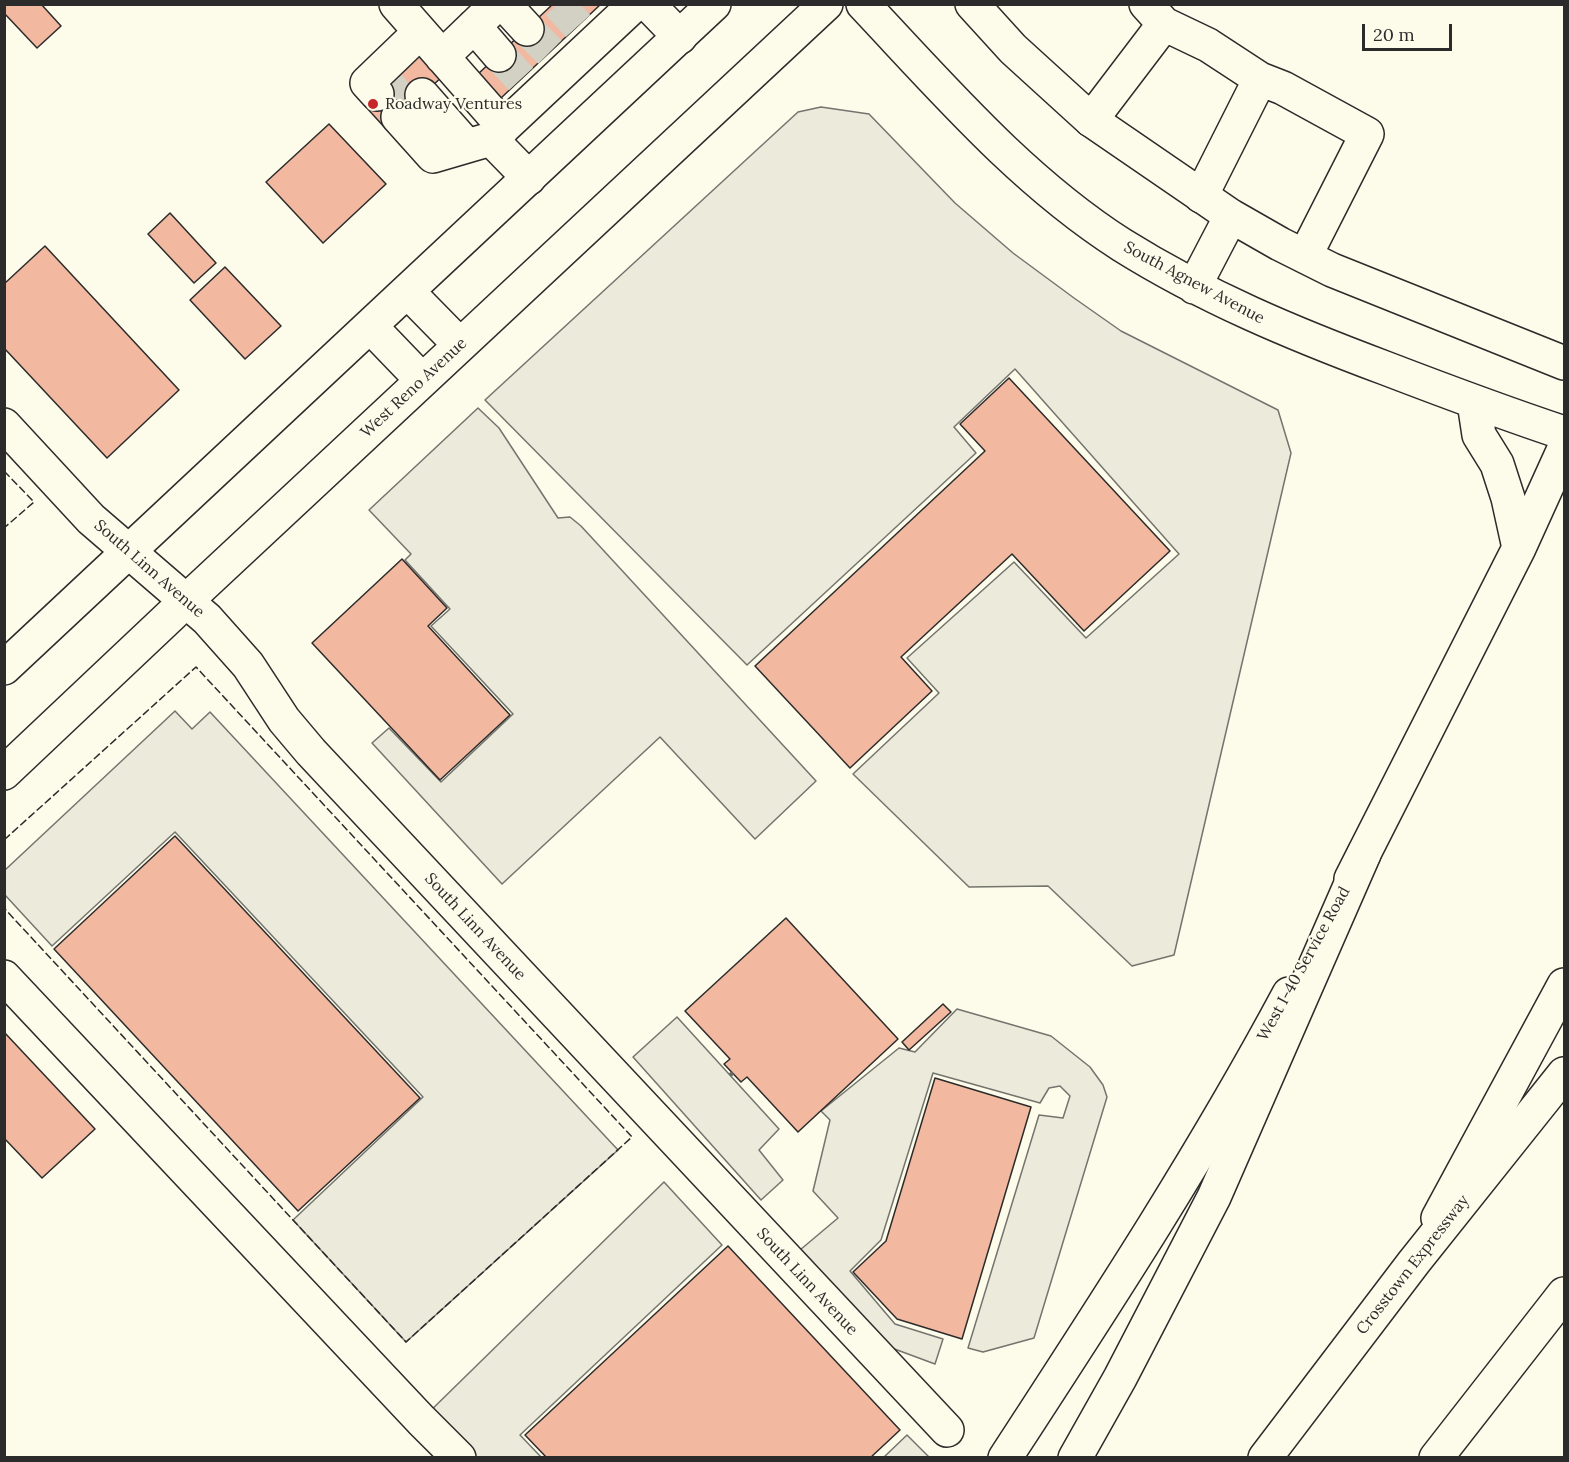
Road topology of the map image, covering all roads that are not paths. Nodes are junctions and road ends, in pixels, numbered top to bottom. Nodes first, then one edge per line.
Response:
1 (396, 4) edge
2 (504, 4) edge
3 (714, 4) edge
4 (826, 4) edge
5 (862, 4) edge
6 (972, 4) edge
7 (628, 8) edge
8 (1155, 14) edge
9 (485, 16) edge
10 (527, 29) tunnel mouth
11 (420, 32) junction
12 (680, 37) junction
13 (499, 55) tunnel mouth
14 (442, 57) junction
15 (1260, 79) junction
16 (1091, 120) junction
17 (477, 141) junction
18 (530, 178) junction
19 (1201, 196) junction
20 (1231, 216) junction
21 (1305, 256) junction
22 (1194, 287) junction
23 (408, 292) junction
24 (371, 327) junction
25 (460, 345) junction
26 (1564, 363) edge
27 (422, 380) junction
28 (1474, 402) junction
29 (4, 425) edge
30 (1564, 433) edge
31 (1564, 449) edge
32 (1519, 548) junction
33 (129, 552) junction
34 (185, 602) junction
35 (4, 668) edge
36 (4, 773) edge
37 (1364, 854) junction
38 (4, 977) edge
39 (1564, 985) edge
40 (1564, 1074) edge
41 (1414, 1262) junction
42 (1564, 1294) edge
43 (946, 1430) dead end
44 (459, 1458) edge
45 (1005, 1458) edge
46 (1076, 1458) edge
47 (1265, 1458) edge
48 (1436, 1458) edge

1 - 11 main road
2 - 10 main road
3 - 12 main road
4 - 25 main road, West Reno Avenue
5 - 22 main road, South Agnew Avenue
6 - 16 main road
7 - 12 main road
7 - 17 main road
8 - 15 main road
8 - 16 main road
9 - 13 main road
9 - 14 main road
11 - 14 main road
11 - 17 main road
12 - 18 main road
14 - 17 main road
15 - 19 main road
15 - 21 main road
16 - 19 main road
17 - 18 main road
18 - 23 main road
19 - 20 main road
20 - 21 main road
20 - 22 main road
21 - 26 main road
22 - 28 main road, South Agnew Avenue
23 - 24 main road
23 - 25 main road
24 - 27 main road
24 - 33 main road
25 - 27 main road, West Reno Avenue
27 - 34 main road, West Reno Avenue
28 - 30 main road, South Agnew Avenue
28 - 32 main road
29 - 33 main road, South Linn Avenue
31 - 32 main road, West I-40 Service Road
32 - 37 main road, West I-40 Service Road
33 - 34 main road, South Linn Avenue
33 - 35 main road
34 - 36 main road, West Reno Avenue
34 - 43 main road, South Linn Avenue
37 - 45 main road, West I-40 Service Road
37 - 46 main road
38 - 44 main road
39 - 41 main road
40 - 41 main road, Crosstown Expressway
41 - 47 main road, Crosstown Expressway
42 - 48 main road

